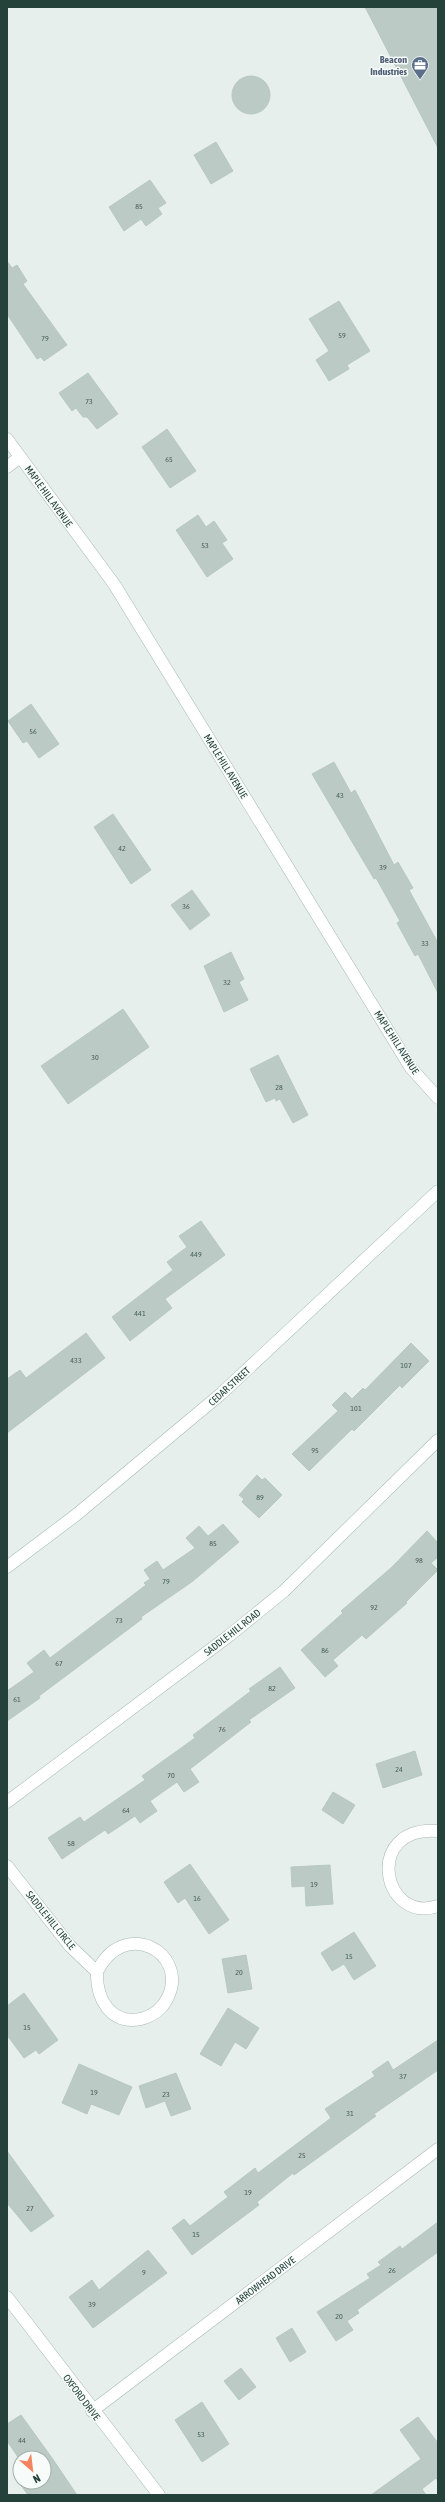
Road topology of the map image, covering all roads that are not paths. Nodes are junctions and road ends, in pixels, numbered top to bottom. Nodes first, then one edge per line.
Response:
1 (7, 439) edge
2 (20, 457) junction
3 (7, 467) edge
4 (438, 1098) edge
5 (438, 1191) edge
6 (438, 1440) edge
7 (7, 1567) edge
8 (7, 1802) edge
9 (438, 1831) edge
10 (7, 1866) edge
11 (438, 1906) edge
12 (97, 1972) junction
13 (438, 2149) edge
14 (7, 2297) edge
15 (92, 2411) junction
16 (159, 2495) edge

1 - 2 street, MAPLE HILL AVENUE
2 - 3 street
2 - 4 street, MAPLE HILL AVENUE
5 - 7 street, CEDAR STREET
6 - 8 street, SADDLE HILL ROAD
9 - 11 street
10 - 12 street, SADDLE HILL CIRCLE
12 - 12 street
13 - 15 street, ARROWHEAD DRIVE
14 - 15 street, OXFORD DRIVE
15 - 16 street, OXFORD DRIVE

